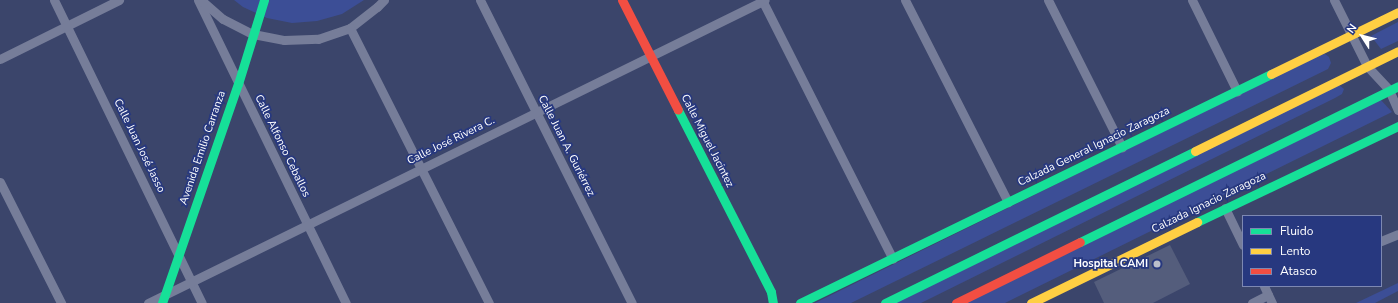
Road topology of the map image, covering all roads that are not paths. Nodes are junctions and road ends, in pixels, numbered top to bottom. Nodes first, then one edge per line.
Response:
1 (54, 0) edge
2 (119, 0) edge
3 (198, 0) edge
4 (201, 0) edge
5 (264, 0) edge
6 (384, 0) edge
7 (480, 0) edge
8 (622, 0) edge
9 (763, 0) edge
10 (906, 0) edge
11 (1048, 0) edge
12 (1192, 0) edge
13 (1334, 0) edge
14 (1398, 12) edge
15 (67, 26) junction
16 (350, 28) junction
17 (253, 34) junction
18 (1352, 35) junction
19 (1398, 51) edge
20 (650, 56) junction
21 (0, 59) edge
22 (1367, 66) junction
23 (238, 84) junction
24 (1398, 86) edge
25 (1389, 90) junction
26 (1237, 91) junction
27 (1398, 110) edge
28 (536, 113) junction
29 (1398, 126) edge
30 (1122, 147) junction
31 (421, 169) junction
32 (0, 182) edge
33 (1008, 202) junction
34 (1224, 208) junction
35 (308, 226) junction
36 (1398, 234) edge
37 (1382, 241) edge
38 (1242, 243) edge
39 (179, 255) junction
40 (893, 259) junction
41 (192, 281) junction
42 (1264, 287) edge
43 (771, 292) junction
44 (163, 299) edge
45 (1270, 299) edge
46 (61, 303) edge
47 (148, 303) edge
48 (202, 303) edge
49 (346, 303) edge
50 (489, 303) edge
51 (632, 303) edge
52 (774, 303) edge
53 (784, 303) edge
54 (800, 303) edge
55 (885, 303) edge
56 (956, 303) edge
57 (1031, 303) edge
58 (1252, 303) edge

1 - 15 street, Calle Juan José Jasso
2 - 15 street
3 - 23 street, Calle Alfonso Ceballos
4 - 17 street
5 - 17 main road, Avenida Emilio Carranza
6 - 16 street
7 - 28 street, Calle Juan A. Guriérrez
8 - 20 main road, Calle Miguel Jacintez
9 - 20 street, Calle José Rivera C.
9 - 40 street
10 - 33 street
11 - 30 street
12 - 26 street
13 - 18 street
14 - 18 main road, Calzada General Ignacio Zaragoza
15 - 21 street
15 - 39 street, Calle Juan José Jasso
16 - 17 street
16 - 31 street
17 - 23 main road, Avenida Emilio Carranza
18 - 22 street
18 - 26 main road, Calzada General Ignacio Zaragoza
19 - 22 main road
20 - 28 street, Calle José Rivera C.
20 - 43 main road, Calle Miguel Jacintez
22 - 25 street
22 - 55 main road
23 - 35 street, Calle Alfonso Ceballos
23 - 39 main road, Avenida Emilio Carranza
24 - 25 main road
25 - 27 street
25 - 56 main road
26 - 30 main road, Calzada General Ignacio Zaragoza
28 - 31 street, Calle José Rivera C.
28 - 51 street, Calle Juan A. Guriérrez
29 - 34 main road, Calzada Ignacio Zaragoza
30 - 33 main road, Calzada General Ignacio Zaragoza
31 - 35 street, Calle José Rivera C.
31 - 50 street
32 - 46 street
33 - 40 main road, Calzada General Ignacio Zaragoza
34 - 38 street
34 - 57 main road, Calzada Ignacio Zaragoza
35 - 41 street, Calle José Rivera C.
35 - 49 street, Calle Alfonso Ceballos
36 - 37 street
39 - 41 street, Calle Juan José Jasso
39 - 44 main road, Avenida Emilio Carranza
40 - 54 main road, Calzada General Ignacio Zaragoza
41 - 44 street, Calle José Rivera C.
41 - 48 street, Calle Juan José Jasso
42 - 45 street
43 - 52 main road, Calle Miguel Jacintez
43 - 53 main road, Calle Miguel Jacintez
44 - 47 street, Calle José Rivera C.
45 - 58 street

